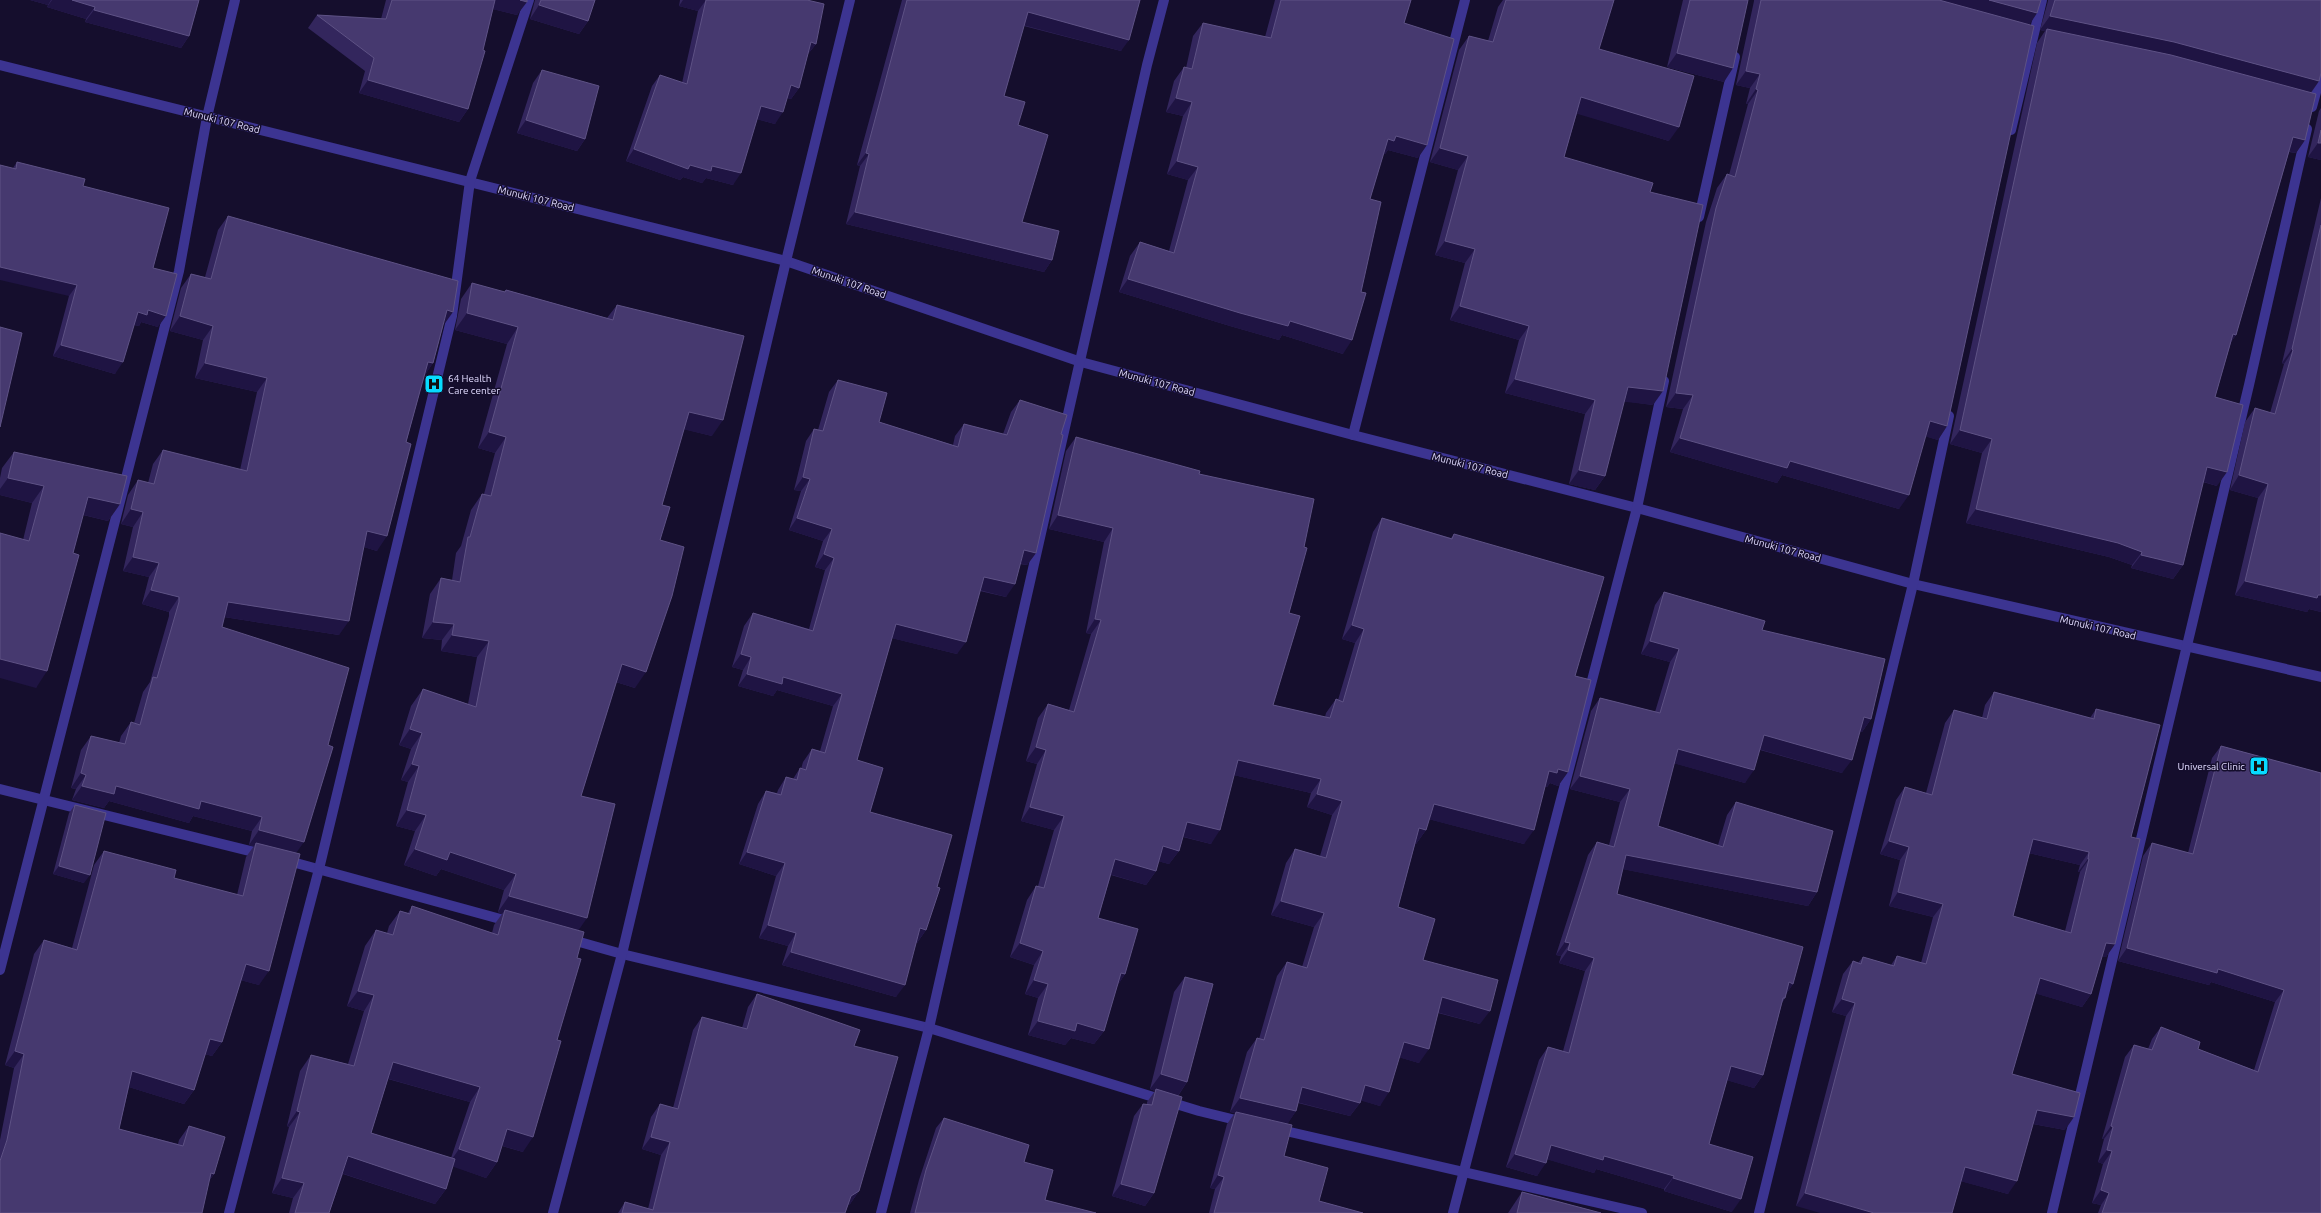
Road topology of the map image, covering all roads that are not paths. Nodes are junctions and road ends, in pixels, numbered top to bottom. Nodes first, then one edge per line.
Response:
1 (235, 0) edge
2 (529, 0) edge
3 (850, 0) edge
4 (1164, 0) edge
5 (1465, 0) edge
6 (2042, 0) edge
7 (1738, 46) edge
8 (0, 64) edge
9 (2321, 74) edge
10 (2313, 103) edge
11 (207, 117) junction
12 (2009, 142) edge
13 (470, 181) junction
14 (1696, 231) edge
15 (786, 261) junction
16 (1081, 362) junction
17 (1666, 369) edge
18 (1951, 404) edge
19 (1353, 435) junction
20 (1637, 508) junction
21 (1913, 584) junction
22 (2186, 647) junction
23 (2321, 677) edge
24 (0, 789) edge
25 (44, 800) junction
26 (319, 869) junction
27 (524, 926) edge
28 (561, 937) edge
29 (622, 954) junction
30 (0, 970) edge
31 (929, 1028) junction
32 (1253, 1124) edge
33 (1269, 1128) edge
34 (1462, 1173) junction
35 (228, 1213) edge
36 (553, 1213) edge
37 (881, 1213) edge
38 (1453, 1213) edge
39 (1642, 1213) edge
40 (1759, 1213) edge
41 (2052, 1213) edge

1 - 11 street
2 - 13 street
3 - 15 street
4 - 16 street
5 - 19 street
6 - 12 street
7 - 14 street
8 - 11 street, Munuki 107 Road
9 - 10 street
10 - 22 street
11 - 13 street, Munuki 107 Road
11 - 25 street
13 - 15 street, Munuki 107 Road
13 - 26 street
15 - 16 street, Munuki 107 Road
15 - 29 street
16 - 19 street, Munuki 107 Road
16 - 31 street
17 - 20 street
18 - 21 street
19 - 20 street, Munuki 107 Road
20 - 21 street, Munuki 107 Road
20 - 34 street
21 - 22 street, Munuki 107 Road
21 - 40 street
22 - 23 street, Munuki 107 Road
22 - 41 street
24 - 25 street
25 - 26 street
25 - 30 street
26 - 27 street
26 - 35 street
28 - 29 street
29 - 31 street
29 - 36 street
31 - 32 street
31 - 37 street
33 - 34 street
34 - 38 street
34 - 39 street

